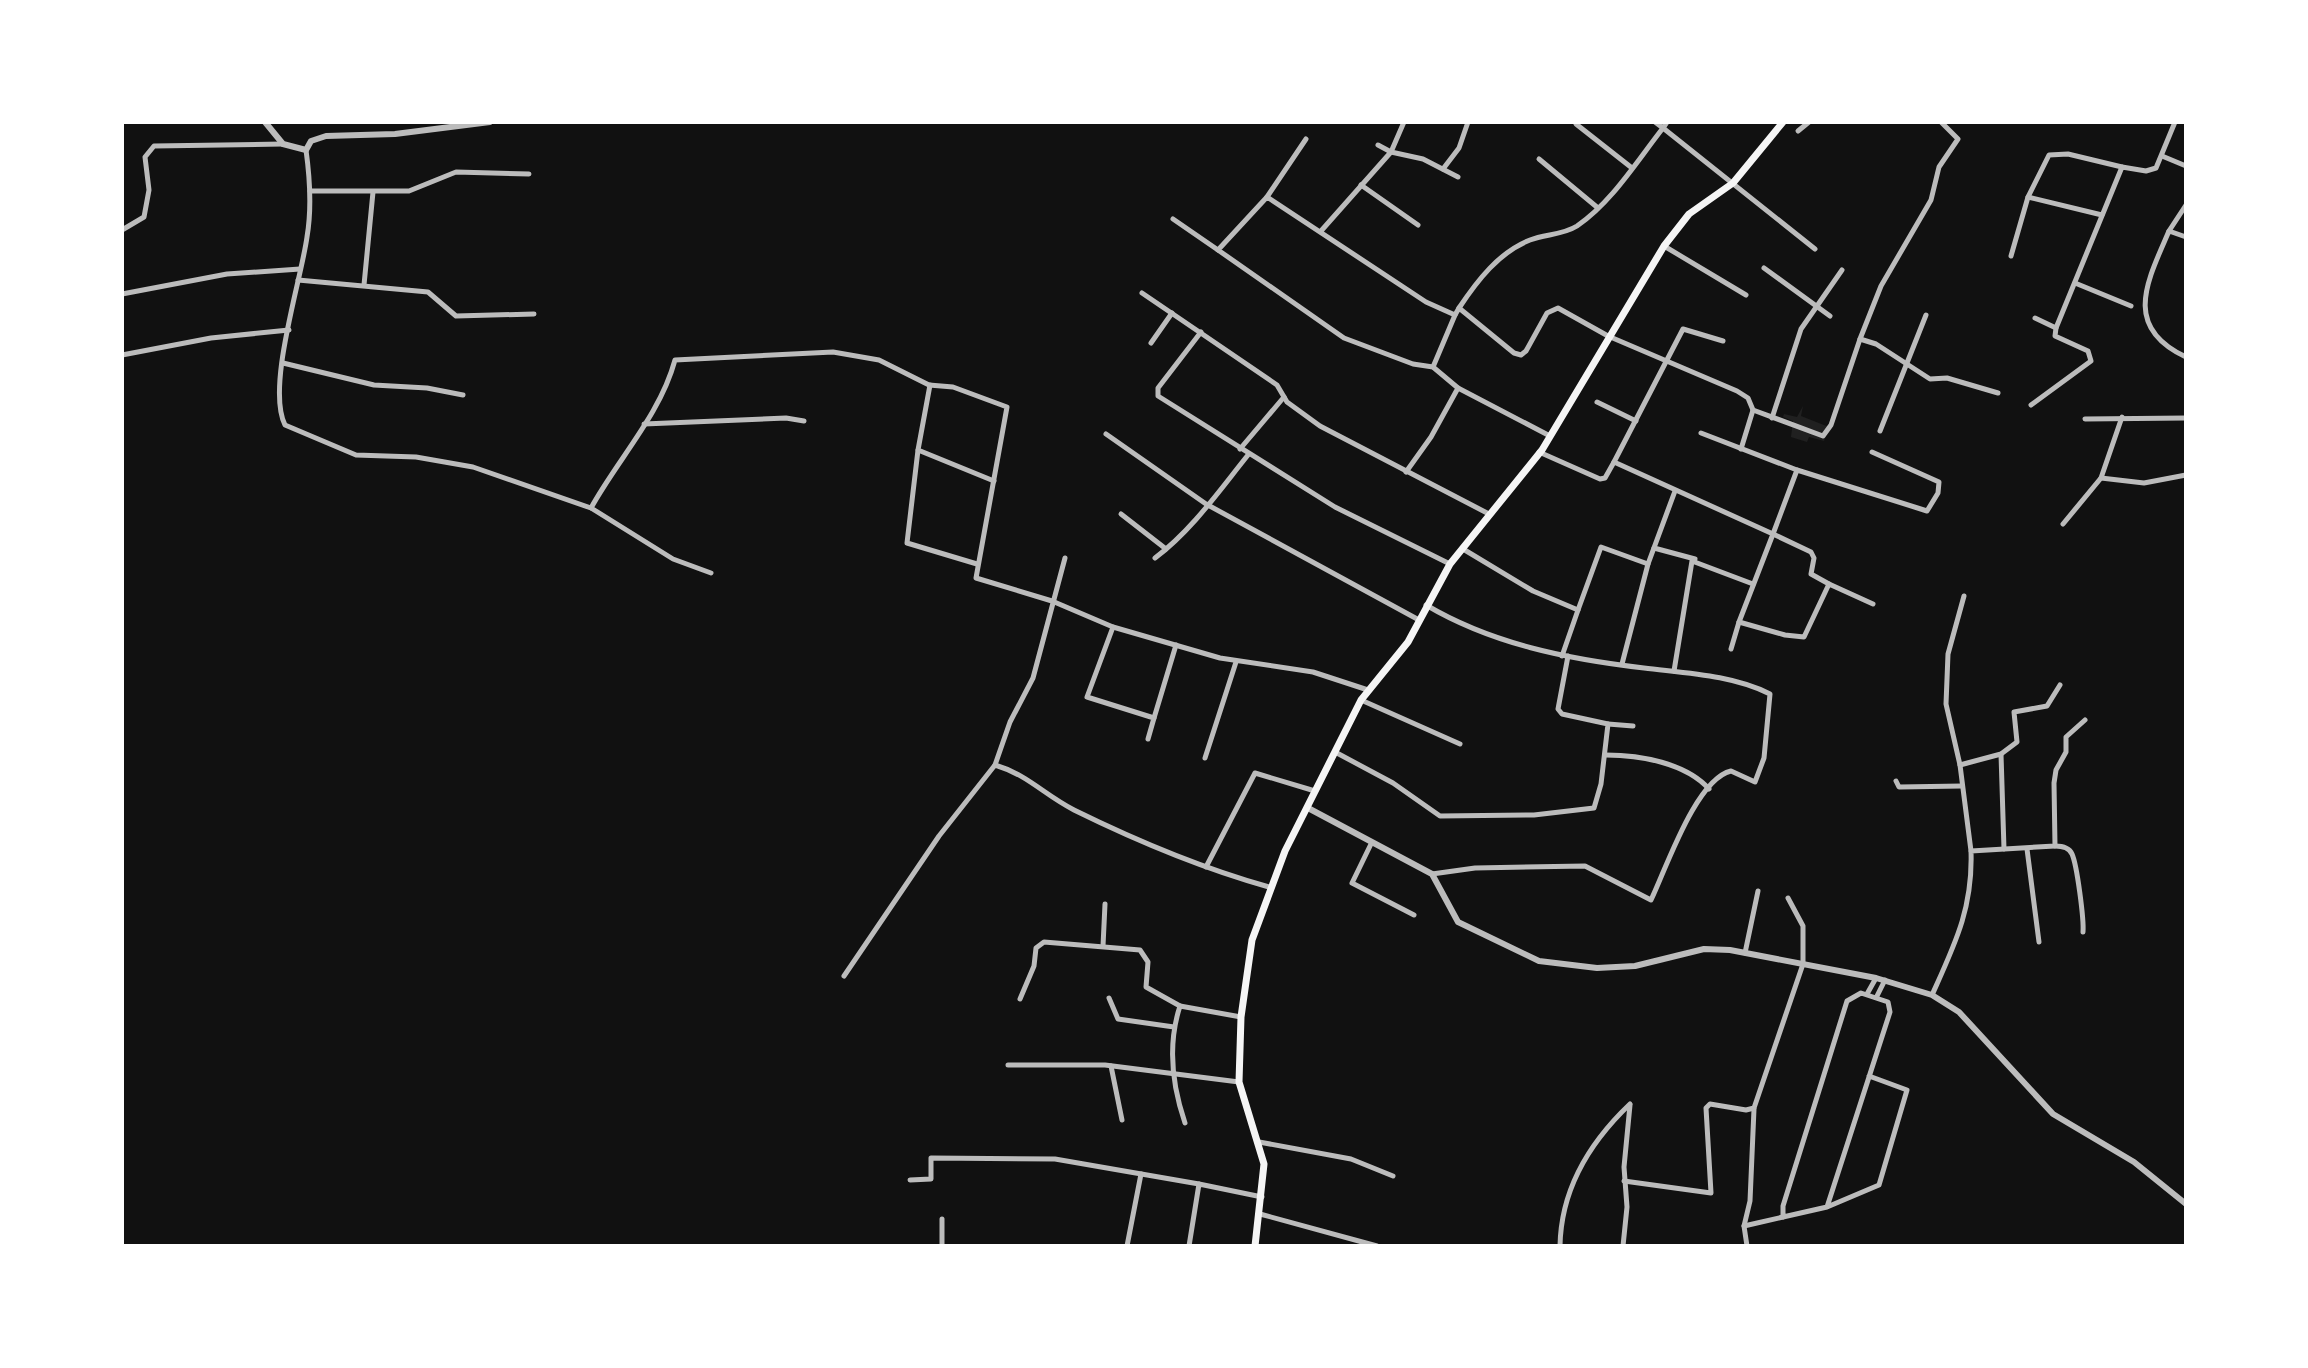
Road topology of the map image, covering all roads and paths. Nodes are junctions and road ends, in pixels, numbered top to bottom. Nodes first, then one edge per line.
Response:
1 (265, 122) edge
2 (490, 122) edge
3 (1404, 122) edge
4 (1468, 122) edge
5 (1655, 122) edge
6 (1783, 122) edge
7 (1809, 122) edge
8 (1941, 122) edge
9 (2175, 122) edge
10 (1576, 124) edge
11 (1665, 125) edge
12 (1798, 131) dead end
13 (1306, 139) dead end
14 (283, 144) junction
15 (1378, 145) dead end
16 (306, 150) junction
17 (1391, 152) junction
18 (2162, 156) junction
19 (1539, 159) dead end
20 (2186, 166) edge
21 (2122, 167) junction
22 (1632, 168) junction
23 (1443, 169) junction
24 (529, 174) dead end
25 (1458, 177) dead end
26 (1733, 183) junction
27 (1361, 185) junction
28 (310, 191) junction
29 (373, 192) junction
30 (1267, 197) junction
31 (2028, 197) junction
32 (2186, 205) edge
33 (1598, 208) junction
34 (2102, 215) junction
35 (1173, 219) dead end
36 (1418, 225) dead end
37 (122, 230) edge
38 (1321, 231) junction
39 (2169, 231) junction
40 (2186, 237) edge
41 (1664, 246) junction
42 (1815, 249) dead end
43 (1218, 250) junction
44 (2011, 256) dead end
45 (1764, 268) dead end
46 (300, 269) junction
47 (1842, 270) dead end
48 (298, 280) junction
49 (2075, 283) junction
50 (364, 285) junction
51 (1142, 293) dead end
52 (122, 294) edge
53 (1746, 295) dead end
54 (2131, 306) dead end
55 (1817, 307) junction
56 (1459, 308) junction
57 (1172, 313) junction
58 (534, 314) dead end
59 (1455, 315) junction
60 (1926, 315) dead end
61 (1830, 316) dead end
62 (2035, 318) dead end
63 (2056, 328) junction
64 (289, 330) junction
65 (1201, 332) junction
66 (1608, 336) junction
67 (1860, 339) junction
68 (1723, 341) dead end
69 (1151, 343) dead end
70 (122, 355) edge
71 (2186, 357) edge
72 (1666, 360) junction
73 (283, 363) junction
74 (1908, 364) junction
75 (1433, 367) junction
76 (930, 385) junction
77 (1458, 388) junction
78 (1998, 393) dead end
79 (463, 395) dead end
80 (1284, 397) junction
81 (1597, 402) dead end
82 (2031, 405) dead end
83 (1753, 410) junction
84 (2122, 417) junction
85 (1772, 418) junction
86 (2186, 418) edge
87 (2085, 419) dead end
88 (804, 421) dead end
89 (1636, 421) junction
90 (643, 424) junction
91 (1880, 431) dead end
92 (1701, 433) dead end
93 (1106, 434) dead end
94 (1550, 436) junction
95 (1240, 449) junction
96 (1741, 449) junction
97 (918, 450) junction
98 (1539, 452) junction
99 (1872, 452) dead end
100 (1248, 455) junction
101 (1614, 462) junction
102 (1797, 470) junction
103 (1406, 472) junction
104 (2186, 475) edge
105 (2101, 478) junction
106 (994, 481) junction
107 (1675, 491) junction
108 (1206, 504) junction
109 (591, 508) junction
110 (1121, 514) dead end
111 (1489, 514) junction
112 (2063, 524) dead end
113 (1773, 534) junction
114 (1462, 548) junction
115 (1654, 548) junction
116 (1166, 549) junction
117 (1065, 558) dead end
118 (1155, 558) dead end
119 (1696, 559) junction
120 (977, 564) junction
121 (1450, 564) junction
122 (1648, 564) junction
123 (711, 573) dead end
124 (1753, 584) junction
125 (1829, 584) junction
126 (1964, 596) dead end
127 (1052, 601) junction
128 (1873, 604) dead end
129 (1425, 605) junction
130 (1578, 610) junction
131 (1419, 620) junction
132 (1739, 622) junction
133 (1113, 627) junction
134 (1176, 645) junction
135 (1731, 649) dead end
136 (1565, 656) junction
137 (1236, 662) junction
138 (1622, 664) junction
139 (1674, 671) junction
140 (2060, 685) dead end
141 (1368, 690) junction
142 (1361, 700) junction
143 (1154, 718) junction
144 (2085, 720) dead end
145 (1608, 724) junction
146 (1633, 726) dead end
147 (1148, 739) dead end
148 (1460, 744) dead end
149 (1335, 752) junction
150 (2001, 754) junction
151 (1606, 755) junction
152 (1205, 758) dead end
153 (995, 765) junction
154 (1960, 765) junction
155 (1896, 781) dead end
156 (1962, 786) junction
157 (1709, 789) junction
158 (1316, 791) junction
159 (1308, 808) junction
160 (1371, 844) junction
161 (2055, 846) junction
162 (2004, 849) junction
163 (2027, 849) junction
164 (1971, 851) junction
165 (1206, 867) junction
166 (1432, 874) junction
167 (1269, 887) junction
168 (1758, 891) dead end
169 (1788, 898) dead end
170 (1105, 904) dead end
171 (1414, 915) dead end
172 (2083, 932) dead end
173 (2039, 942) dead end
174 (1103, 946) junction
175 (1745, 953) junction
176 (1803, 964) junction
177 (844, 976) dead end
178 (1876, 978) junction
179 (1885, 980) junction
180 (1867, 994) junction
181 (1932, 995) junction
182 (1877, 996) junction
183 (1109, 998) dead end
184 (1020, 999) dead end
185 (1180, 1006) junction
186 (1241, 1017) junction
187 (1174, 1027) junction
188 (1008, 1065) dead end
189 (1111, 1066) junction
190 (1172, 1075) junction
191 (1869, 1076) junction
192 (1239, 1082) junction
193 (1754, 1108) junction
194 (1122, 1120) dead end
195 (1185, 1123) dead end
196 (1259, 1142) junction
197 (1141, 1174) junction
198 (1393, 1176) dead end
199 (910, 1180) dead end
200 (1624, 1181) junction
201 (1199, 1184) junction
202 (1262, 1197) junction
203 (2186, 1204) edge
204 (1827, 1207) junction
205 (1260, 1214) junction
206 (1783, 1217) junction
207 (942, 1219) dead end
208 (1744, 1226) junction
209 (942, 1246) edge
210 (1127, 1246) edge
211 (1189, 1246) edge
212 (1255, 1246) edge
213 (1377, 1246) edge
214 (1560, 1246) edge
215 (1623, 1246) edge
216 (1747, 1246) edge

1 - 14 street
2 - 16 street
3 - 17 street
4 - 23 street
5 - 11 street
6 - 26 main road
7 - 12 street
8 - 67 street
9 - 18 street
10 - 22 street
11 - 22 street
11 - 26 street
13 - 30 street
14 - 16 street
14 - 37 street
15 - 17 street
16 - 28 street
17 - 23 street
17 - 27 street
18 - 20 street
18 - 21 street
19 - 33 street
21 - 31 street
21 - 34 street
22 - 33 street
23 - 25 street
24 - 29 street
26 - 41 main road
26 - 42 street
27 - 36 street
27 - 38 street
28 - 29 street
28 - 46 street
29 - 50 street
30 - 38 street
30 - 43 street
31 - 34 street
31 - 44 street
32 - 39 street
33 - 56 street
34 - 49 street
35 - 43 street
38 - 59 street
39 - 40 street
39 - 71 street
41 - 53 street
41 - 66 main road
43 - 75 street
45 - 55 street
46 - 48 street
46 - 52 street
47 - 55 street
48 - 50 street
48 - 64 street
49 - 54 street
49 - 63 street
50 - 58 street
51 - 57 street
55 - 61 street
55 - 85 street
56 - 59 street
56 - 66 street
57 - 65 street
57 - 69 street
59 - 75 street
60 - 74 street
62 - 63 street
63 - 82 street
64 - 70 street
64 - 73 street
65 - 80 street
65 - 95 street
66 - 72 street
66 - 94 main road
67 - 74 street
67 - 85 street
68 - 72 street
72 - 83 street
72 - 89 street
73 - 79 street
73 - 109 street
74 - 78 street
74 - 91 street
75 - 77 street
76 - 90 street
76 - 97 street
76 - 106 street
77 - 94 street
77 - 103 street
80 - 95 street
80 - 103 street
81 - 89 street
83 - 85 street
83 - 96 street
84 - 86 street
84 - 87 street
84 - 105 street
88 - 90 street
89 - 101 street
90 - 109 street
92 - 96 street
93 - 108 street
94 - 98 main road
95 - 100 street
96 - 102 street
97 - 106 street
97 - 120 street
98 - 101 street
98 - 111 main road
99 - 102 street
100 - 108 street
100 - 121 street
101 - 107 street
102 - 113 street
103 - 111 street
104 - 105 street
105 - 112 street
106 - 120 street
107 - 113 street
107 - 115 street
108 - 116 street
108 - 131 street
109 - 123 street
110 - 116 street
111 - 114 main road
113 - 124 street
113 - 125 street
114 - 121 main road
114 - 130 street
115 - 119 street
115 - 122 street
116 - 118 street
117 - 127 street
119 - 124 street
119 - 139 street
120 - 127 street
121 - 129 main road
122 - 130 street
122 - 138 street
124 - 132 street
125 - 128 street
125 - 132 street
126 - 154 street
127 - 133 street
127 - 153 street
129 - 131 main road
129 - 136 street
130 - 136 street
131 - 141 main road
132 - 135 street
133 - 134 street
133 - 143 street
134 - 137 street
134 - 143 street
136 - 138 street
136 - 145 street
137 - 141 street
137 - 152 street
138 - 139 street
139 - 157 street
140 - 150 street
141 - 142 main road
142 - 148 street
142 - 149 main road
143 - 147 street
144 - 161 street
145 - 146 street
145 - 151 street
149 - 151 street
149 - 158 main road
150 - 154 street
150 - 162 street
151 - 157 street
153 - 165 street
153 - 177 street
154 - 156 street
155 - 156 street
156 - 164 street
157 - 166 street
158 - 159 main road
158 - 165 street
159 - 160 street
159 - 167 main road
160 - 166 street
160 - 171 street
161 - 163 street
161 - 172 street
162 - 163 street
162 - 164 street
163 - 173 street
164 - 181 street
165 - 167 street
166 - 175 street
167 - 186 main road
168 - 175 street
169 - 176 street
170 - 174 street
174 - 184 street
174 - 185 street
175 - 176 street
176 - 178 street
176 - 193 street
178 - 179 street
178 - 180 street
179 - 181 street
179 - 182 street
180 - 182 street
180 - 206 street
181 - 203 street
182 - 191 street
183 - 187 street
185 - 186 street
185 - 187 street
186 - 192 main road
187 - 190 street
188 - 189 street
189 - 190 street
189 - 194 street
190 - 192 street
190 - 195 street
191 - 204 street
191 - 204 street
192 - 196 main road
193 - 200 street
193 - 208 street
196 - 198 street
196 - 202 main road
197 - 199 street
197 - 201 street
197 - 210 street
200 - 214 street
200 - 215 street
201 - 202 street
201 - 211 street
202 - 205 main road
204 - 206 street
205 - 212 main road
205 - 213 street
206 - 208 street
207 - 209 street
208 - 216 street

